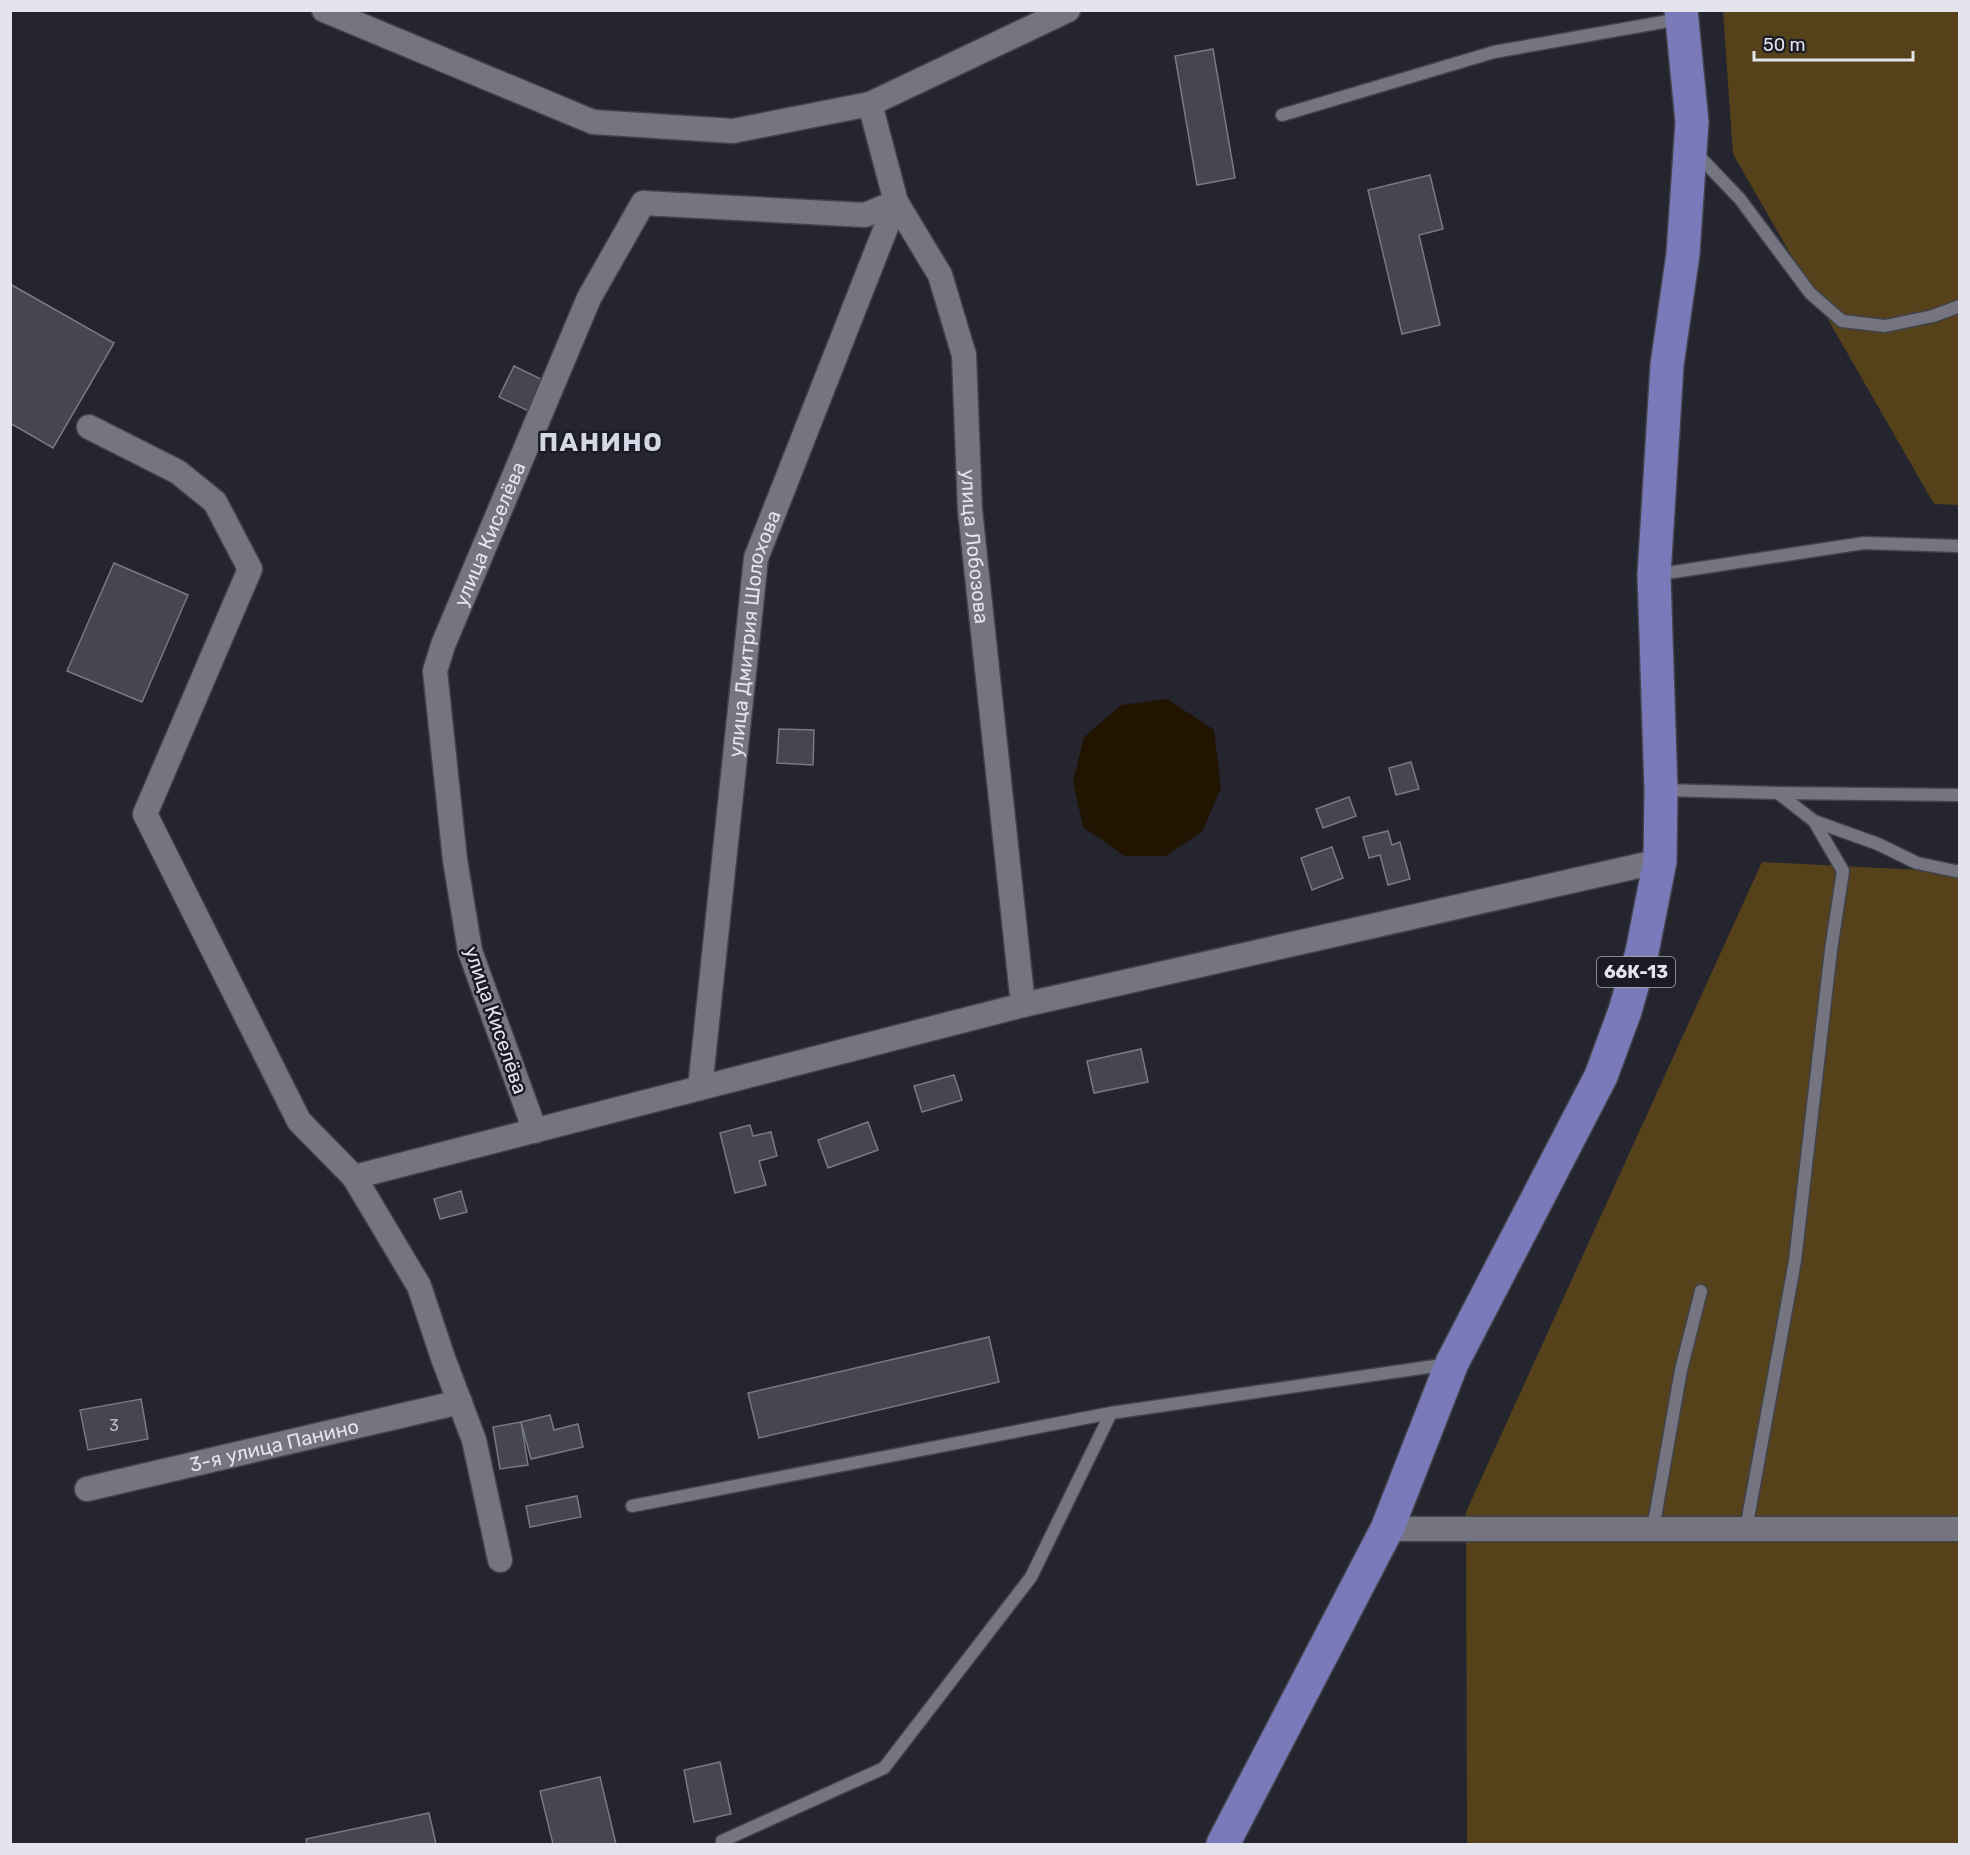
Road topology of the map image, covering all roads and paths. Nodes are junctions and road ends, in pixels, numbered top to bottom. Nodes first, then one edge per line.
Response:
1 (324, 10) edge
2 (1068, 10) edge
3 (1681, 15) edge
4 (870, 104) junction
5 (1282, 115) dead end
6 (1690, 146) junction
7 (896, 202) junction
8 (1959, 306) edge
9 (89, 427) dead end
10 (1959, 546) edge
11 (1654, 575) junction
12 (1660, 790) junction
13 (1778, 793) junction
14 (1959, 795) edge
15 (1814, 821) junction
16 (1660, 861) junction
17 (1959, 872) edge
18 (1023, 1005) junction
19 (700, 1088) junction
20 (535, 1131) junction
21 (354, 1177) junction
22 (1701, 1291) dead end
23 (1452, 1363) junction
24 (460, 1402) junction
25 (1111, 1413) junction
26 (87, 1489) dead end
27 (632, 1506) dead end
28 (1387, 1529) junction
29 (1653, 1529) junction
30 (1746, 1529) junction
31 (1959, 1529) edge
32 (500, 1560) dead end
33 (1230, 1839) edge
34 (722, 1841) dead end

1 - 4 street
2 - 4 street
3 - 5 lane
3 - 6 main road, 66К-13
4 - 7 street, улица Лобозова
6 - 8 lane
6 - 11 main road, 66К-13
7 - 18 street, улица Лобозова
7 - 19 street, улица Дмитрия Шолохова
7 - 20 street, улица Киселёва
9 - 21 street
10 - 11 lane
11 - 12 main road, 66К-13
12 - 13 lane
12 - 16 main road, 66К-13
13 - 14 lane
13 - 15 lane
15 - 17 lane
15 - 30 lane
16 - 18 street
16 - 23 main road, 66К-13
18 - 19 street
19 - 20 street
20 - 21 street
21 - 24 street
22 - 29 lane
23 - 25 lane
23 - 28 main road, 66К-13
24 - 26 street, 3-я улица Панино
24 - 32 street
25 - 27 lane
25 - 34 lane
28 - 29 street
28 - 33 main road, 66К-13
29 - 30 street
30 - 31 street

